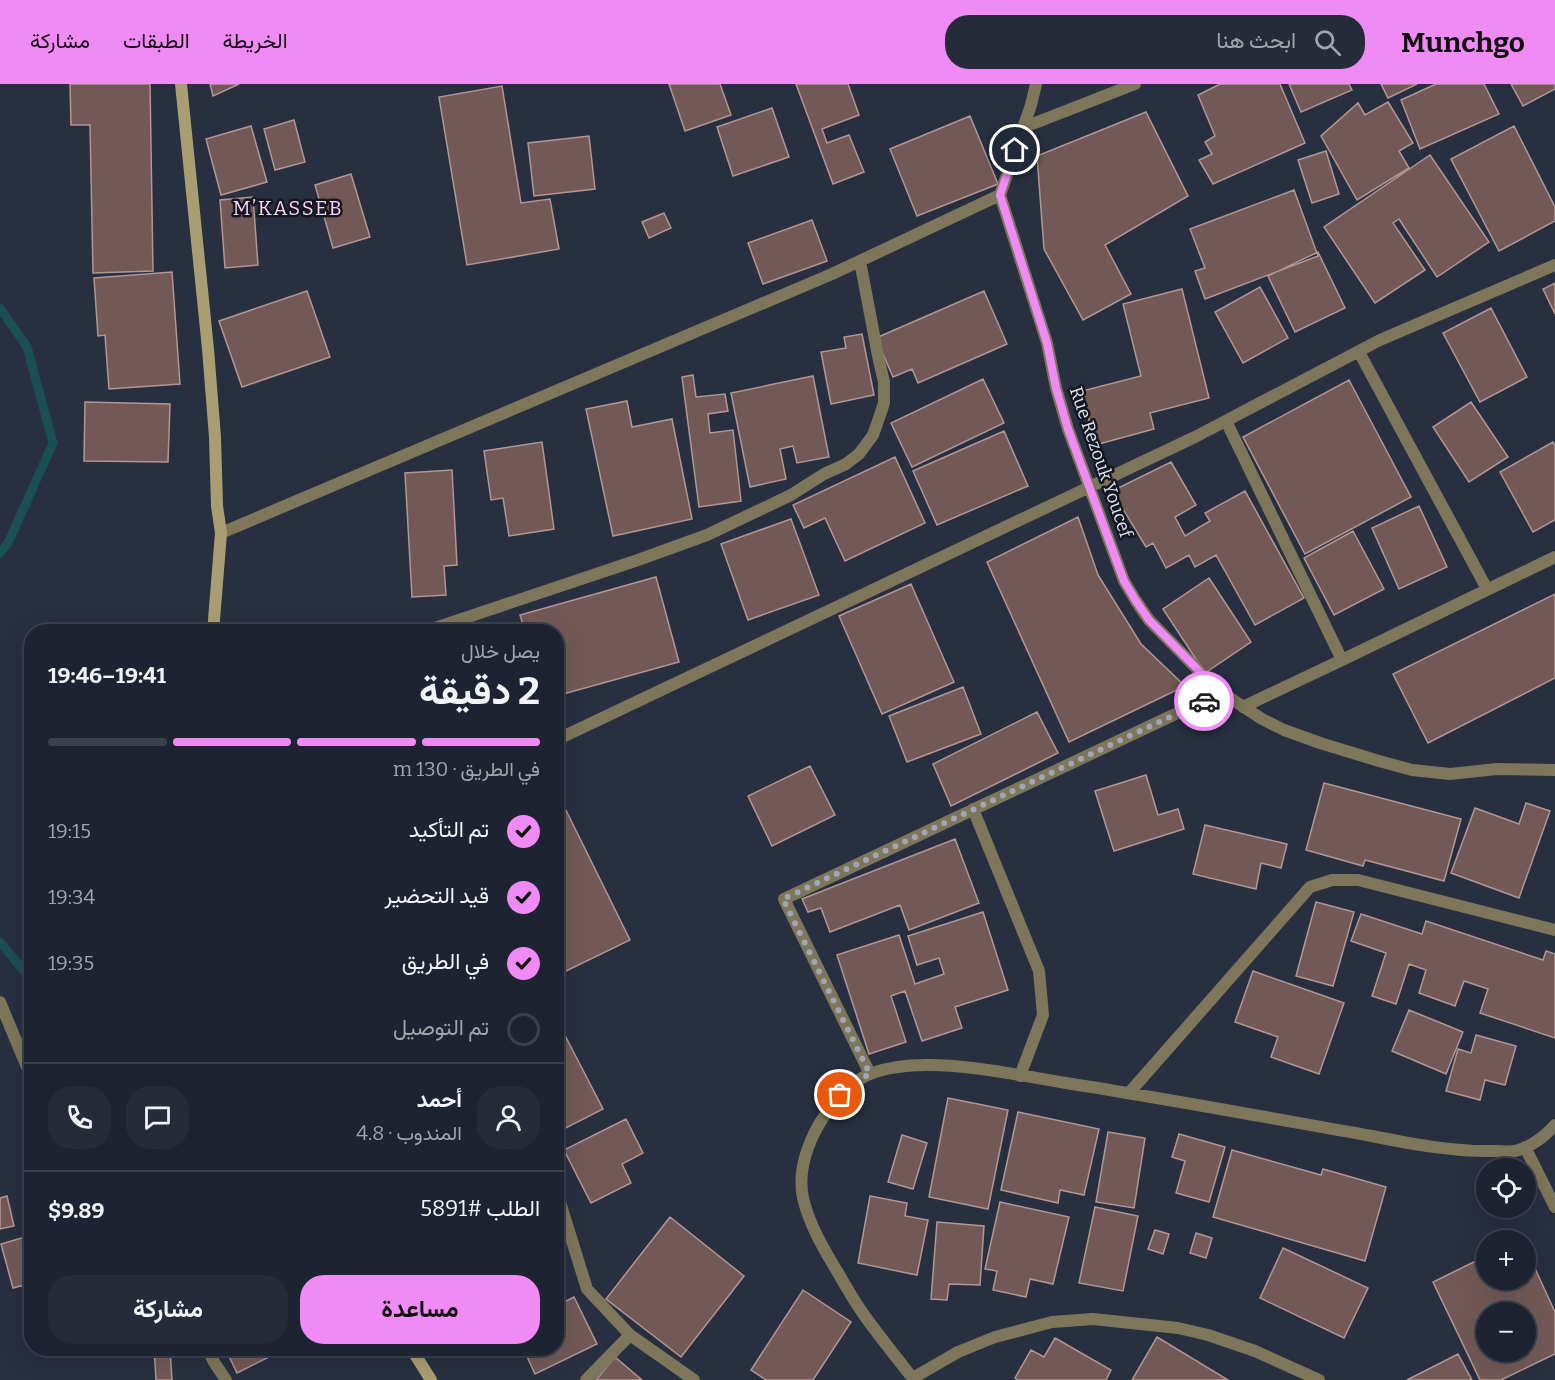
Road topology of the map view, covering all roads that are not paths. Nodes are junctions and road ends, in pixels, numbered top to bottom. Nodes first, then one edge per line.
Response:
1 (181, 84) edge
2 (1036, 84) edge
3 (1136, 84) edge
4 (1022, 128) junction
5 (1000, 195) junction
6 (860, 261) junction
7 (1555, 265) edge
8 (1359, 352) junction
9 (1226, 421) junction
10 (1089, 488) junction
11 (221, 533) junction
12 (1555, 557) edge
13 (1487, 589) junction
14 (215, 624) edge
15 (447, 624) edge
16 (1342, 660) junction
17 (1222, 692) junction
18 (1243, 707) junction
19 (564, 736) edge
20 (1555, 770) edge
21 (973, 809) junction
22 (1555, 930) edge
23 (0, 1002) edge
24 (24, 1060) edge
25 (870, 1074) junction
26 (1020, 1076) junction
27 (1129, 1093) junction
28 (1555, 1125) edge
29 (1525, 1147) junction
30 (1555, 1207) edge
31 (564, 1215) edge
32 (630, 1335) junction
33 (210, 1356) edge
34 (416, 1356) edge
35 (914, 1379) edge
36 (226, 1380) edge
37 (431, 1380) edge
38 (586, 1380) edge
39 (694, 1380) edge
40 (1319, 1380) edge

1 - 11 main road
2 - 4 street
3 - 4 street
4 - 5 street
5 - 6 street
5 - 10 street, Rue Rezouk Youcef
6 - 11 street
6 - 15 street
7 - 8 street
8 - 9 street
8 - 13 street
9 - 10 street
9 - 16 street
10 - 17 street, Rue Rezouk Youcef
10 - 19 street
11 - 14 main road
12 - 13 street
13 - 16 street
16 - 18 street
17 - 18 street, Rue Rezouk Youcef
17 - 21 street
18 - 20 street, Rue Rezouk Youcef
21 - 25 street
21 - 26 street
22 - 27 street
23 - 24 street
25 - 26 street
25 - 35 street
26 - 27 street
27 - 29 street
28 - 29 street
29 - 30 street
31 - 32 street
32 - 38 street
32 - 39 street
33 - 36 street
34 - 37 main road
35 - 40 street

